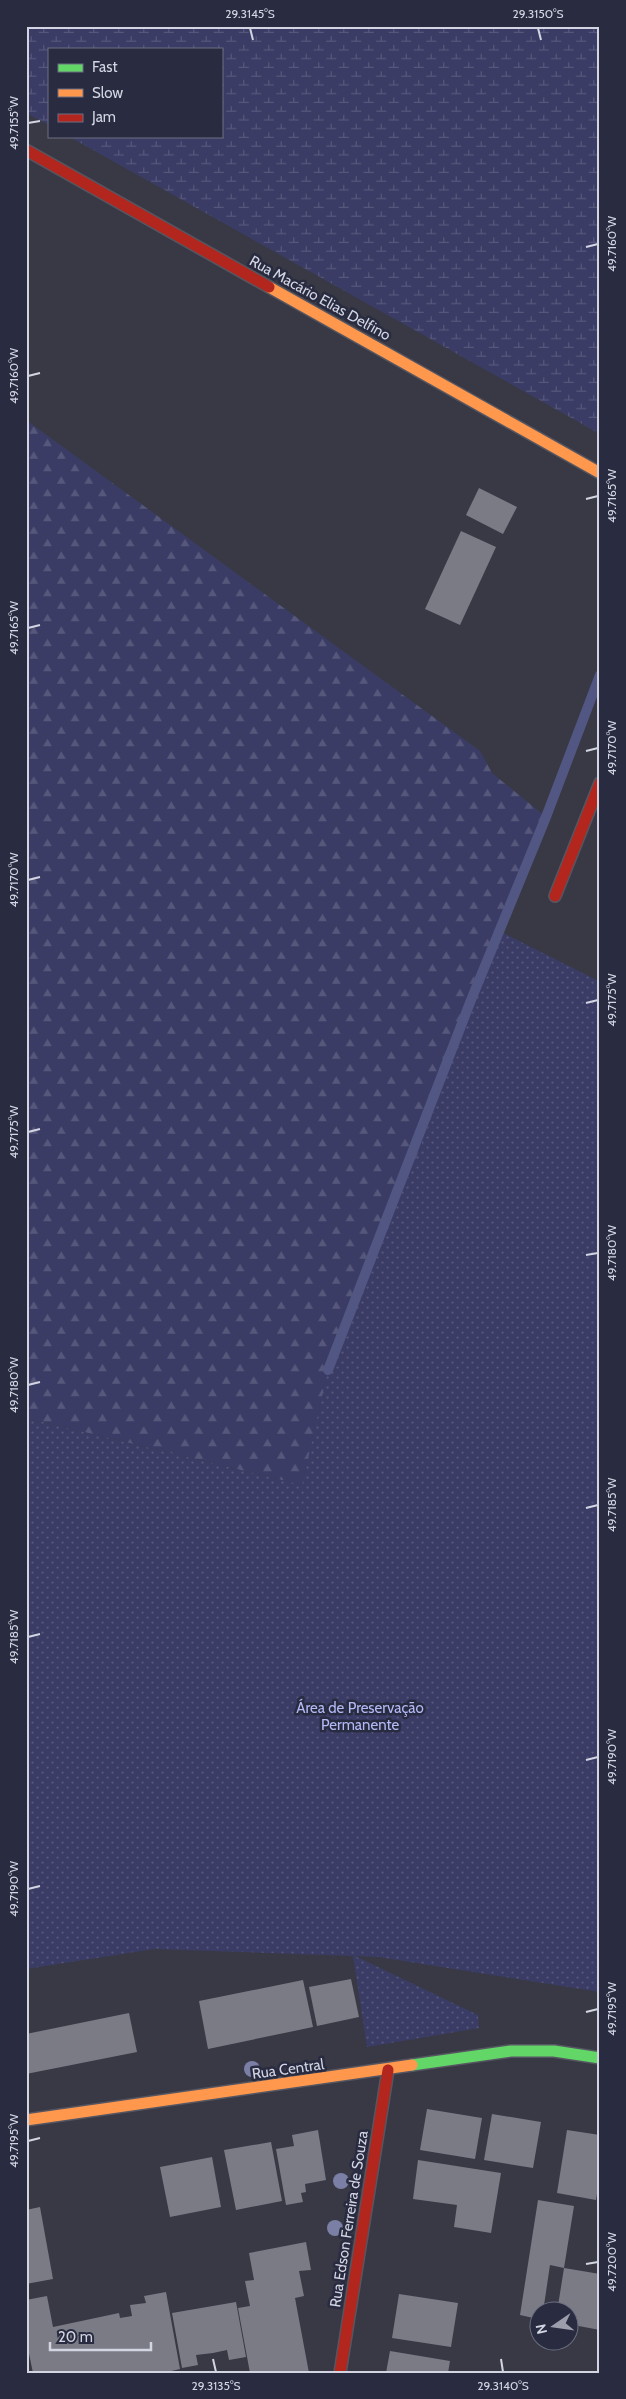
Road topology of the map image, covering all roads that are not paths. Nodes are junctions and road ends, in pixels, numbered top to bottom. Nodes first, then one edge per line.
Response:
1 (26, 150) edge
2 (600, 472) edge
3 (600, 783) edge
4 (555, 896) dead end
5 (600, 2058) edge
6 (388, 2070) junction
7 (26, 2120) edge
8 (340, 2373) edge

1 - 2 street, Rua Macário Elias Delfino
3 - 4 street
5 - 6 street, Rua Central
6 - 7 street, Rua Central
6 - 8 street, Rua Edson Ferreira de Souza

